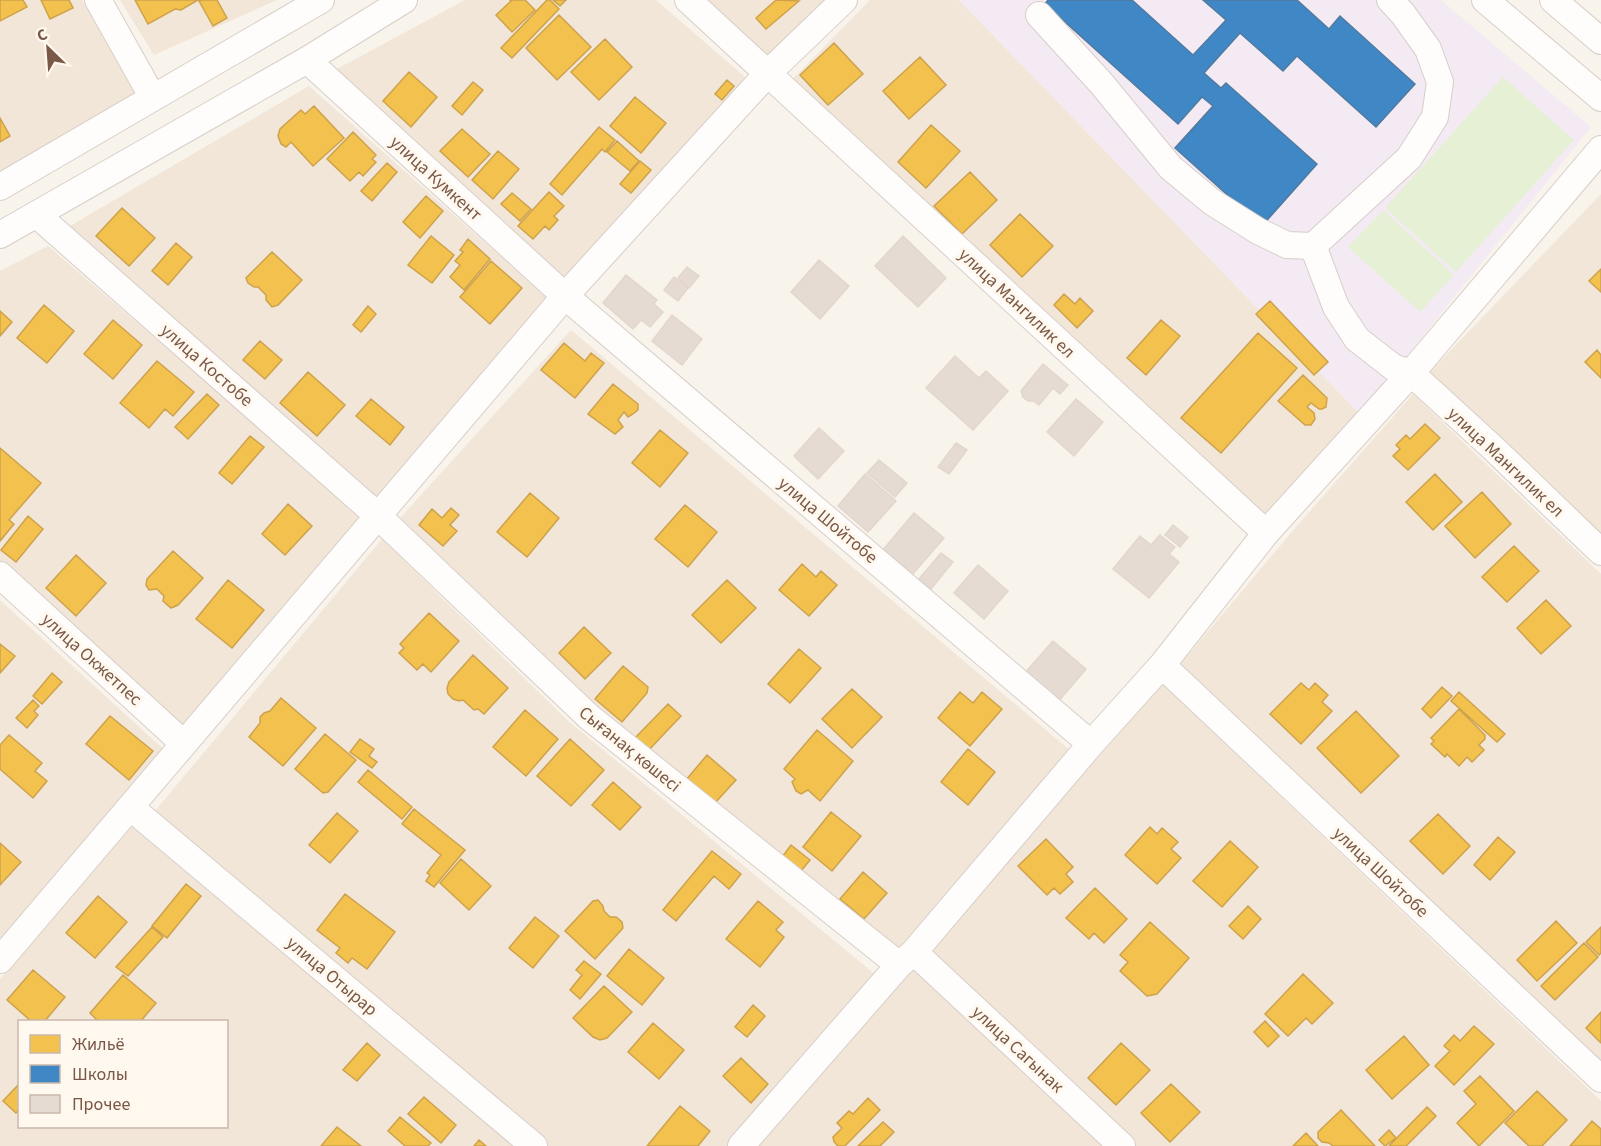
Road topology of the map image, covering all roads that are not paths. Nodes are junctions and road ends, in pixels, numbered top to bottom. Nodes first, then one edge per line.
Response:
1 (98, 0) edge
2 (321, 0) edge
3 (404, 0) edge
4 (688, 0) edge
5 (844, 0) edge
6 (1390, 0) edge
7 (1485, 0) edge
8 (1553, 0) edge
9 (1039, 15) dead end
10 (1601, 41) edge
11 (307, 60) junction
12 (768, 74) junction
13 (153, 98) junction
14 (1601, 98) edge
15 (1601, 149) edge
16 (0, 187) edge
17 (37, 214) junction
18 (0, 235) edge
19 (1313, 246) junction
20 (565, 296) junction
21 (1402, 370) junction
22 (377, 515) junction
23 (1266, 533) junction
24 (1601, 552) edge
25 (0, 575) edge
26 (1162, 665) junction
27 (183, 743) junction
28 (1091, 744) junction
29 (130, 807) junction
30 (906, 958) junction
31 (0, 960) edge
32 (1601, 1079) edge
33 (534, 1146) edge
34 (741, 1146) edge
35 (1122, 1146) edge

1 - 13 street
2 - 13 street
3 - 11 street
4 - 12 street, улица Мангилик ел
5 - 12 street
6 - 19 street
7 - 14 street
8 - 10 street
9 - 19 street
11 - 17 street
11 - 20 street, улица Кумкент
12 - 20 street
12 - 23 street, улица Мангилик ел
13 - 16 street
15 - 21 street
17 - 18 street
17 - 22 street, улица Костобе
19 - 21 street, улица Мангилик ел
20 - 22 street
20 - 28 street, улица Шойтобе
21 - 23 street
21 - 24 street, улица Мангилик ел
22 - 27 street
22 - 30 street, Сығанақ көшесі
23 - 26 street
25 - 27 street, улица Окжетпес
26 - 28 street
26 - 32 street, улица Шойтобе
27 - 29 street
28 - 30 street
29 - 31 street
29 - 33 street, улица Отырар
30 - 34 street
30 - 35 street, улица Сагынак

